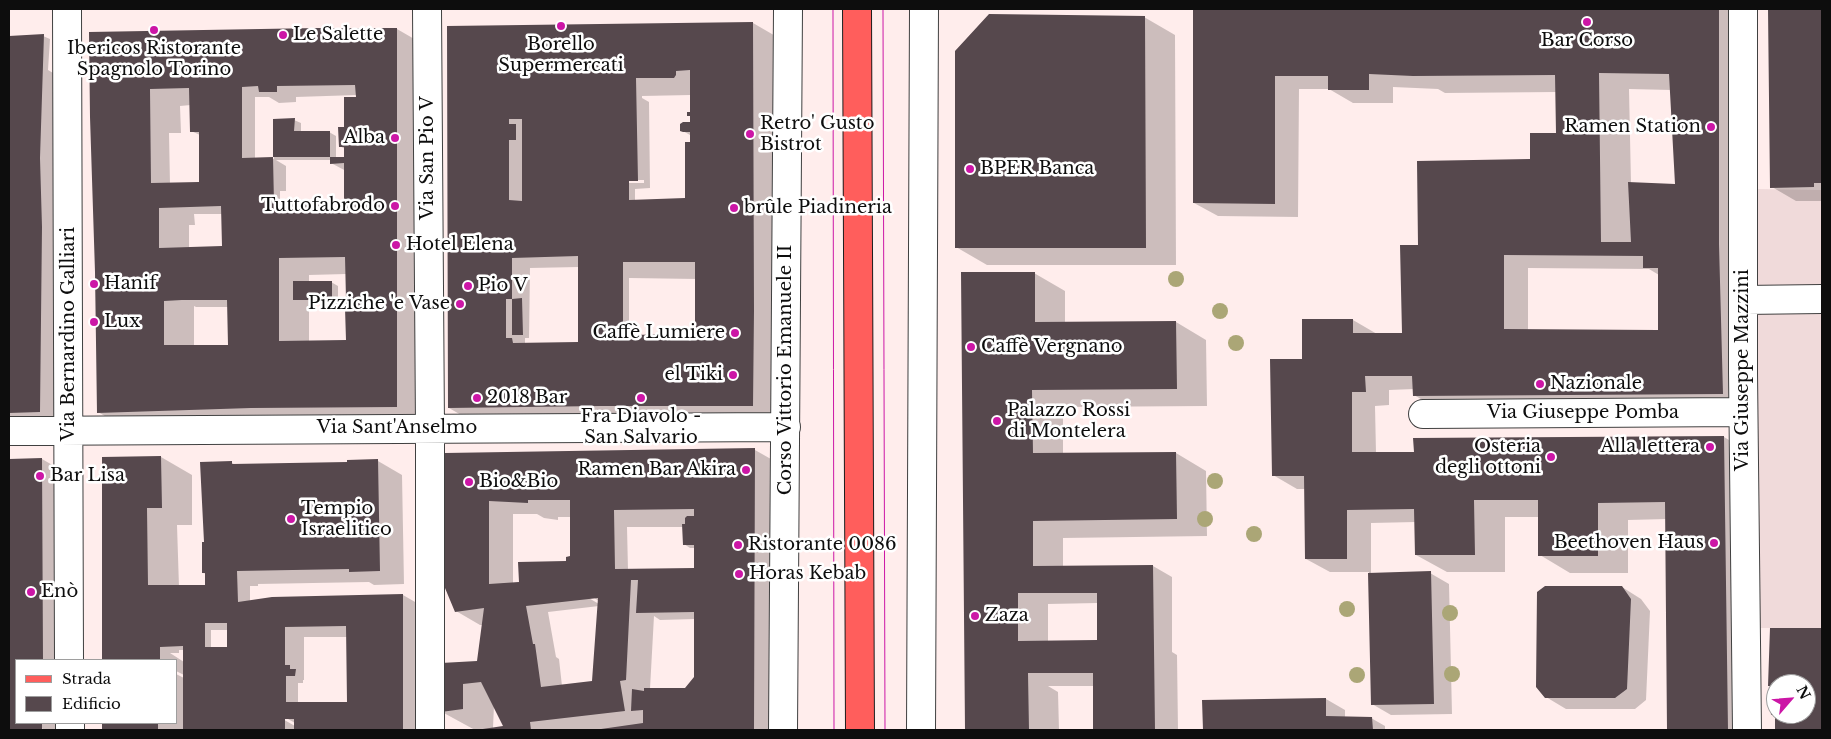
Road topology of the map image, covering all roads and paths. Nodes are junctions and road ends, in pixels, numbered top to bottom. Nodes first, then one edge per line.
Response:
1 (67, 9) edge
2 (427, 9) edge
3 (788, 9) edge
4 (857, 9) edge
5 (924, 9) edge
6 (1743, 9) edge
7 (1822, 299) edge
8 (1743, 300) junction
9 (1743, 412) junction
10 (1424, 414) dead end
11 (786, 427) junction
12 (430, 428) junction
13 (69, 429) junction
14 (9, 431) edge
15 (70, 659) edge
16 (430, 730) edge
17 (783, 730) edge
18 (860, 730) edge
19 (921, 730) edge
20 (1747, 730) edge

1 - 13 street, Via Bernardino Galliari
2 - 12 street, Via San Pio V
3 - 11 street, Corso Vittorio Emanuele II
4 - 18 main road
5 - 19 street
6 - 8 street, Via Giuseppe Mazzini
7 - 8 street
8 - 9 street, Via Giuseppe Mazzini
9 - 10 street, Via Giuseppe Pomba
9 - 20 street, Via Giuseppe Mazzini
11 - 12 street, Via Sant'Anselmo
11 - 17 street, Corso Vittorio Emanuele II
12 - 13 street, Via Sant'Anselmo
12 - 16 street, Via San Pio V
13 - 14 street, Via Sant'Anselmo
13 - 15 street, Via Bernardino Galliari

